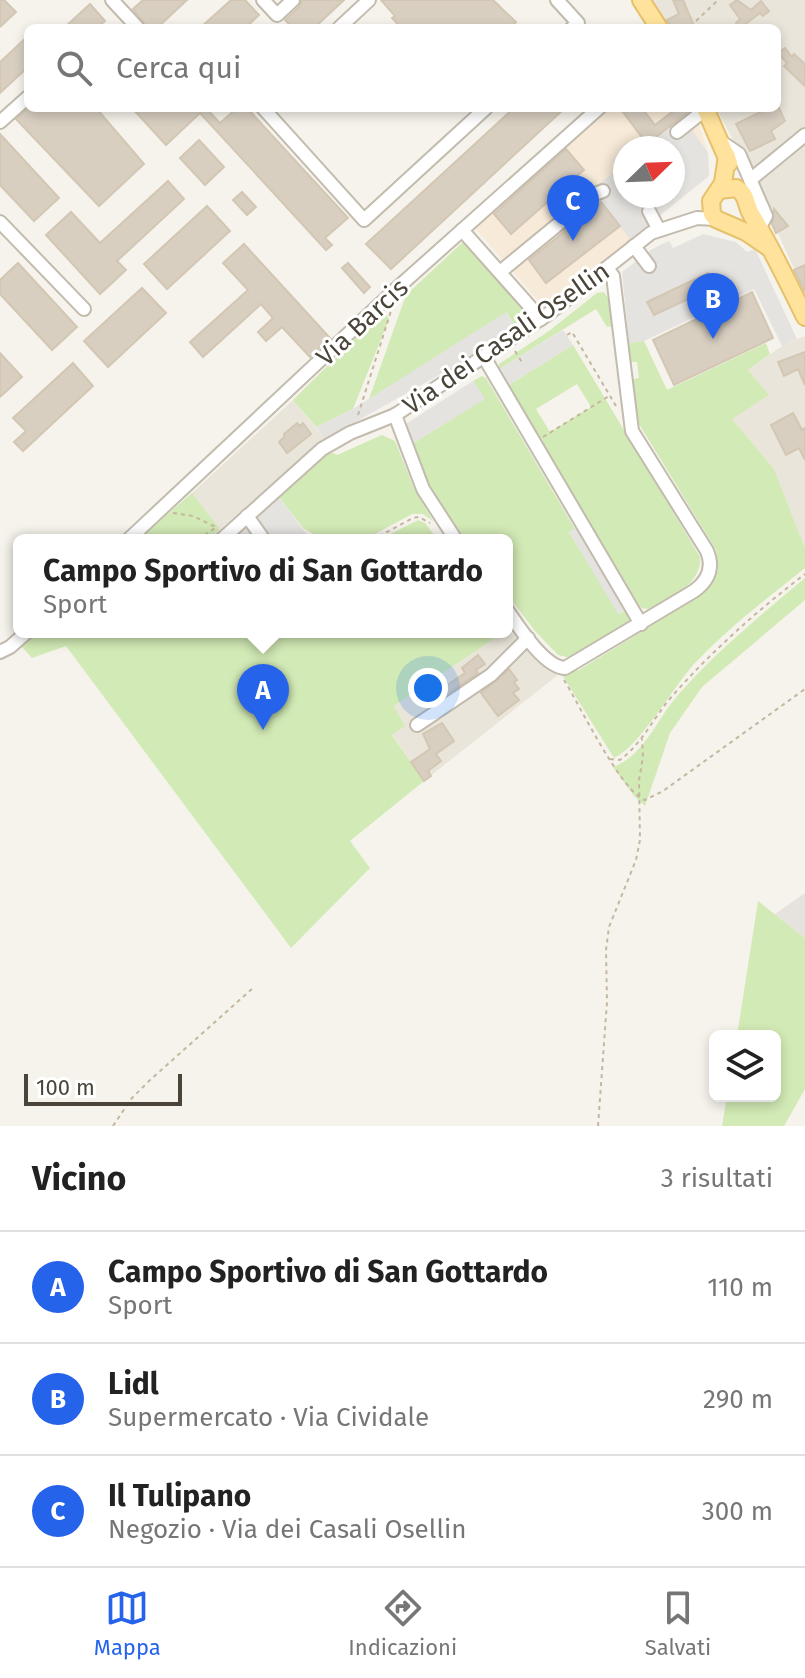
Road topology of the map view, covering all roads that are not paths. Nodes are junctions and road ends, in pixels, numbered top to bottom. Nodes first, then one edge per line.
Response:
1 (112, 0) edge
2 (263, 0) edge
3 (293, 0) edge
4 (369, 0) edge
5 (557, 0) edge
6 (641, 0) edge
7 (134, 24) edge
8 (343, 24) edge
9 (577, 24) edge
10 (656, 24) edge
11 (24, 101) edge
12 (267, 112) edge
13 (482, 112) edge
14 (595, 112) edge
15 (700, 112) edge
16 (707, 112) edge
17 (0, 122) edge
18 (677, 132) dead end
19 (805, 135) edge
20 (725, 150) junction
21 (603, 191) dead end
22 (738, 194) junction
23 (649, 211) dead end
24 (697, 218) junction
25 (0, 222) edge
26 (723, 222) junction
27 (462, 230) junction
28 (659, 230) junction
29 (634, 246) junction
30 (775, 254) junction
31 (649, 266) dead end
32 (607, 268) junction
33 (500, 272) junction
34 (803, 307) edge
35 (84, 309) dead end
36 (541, 319) junction
37 (484, 357) junction
38 (395, 415) junction
39 (247, 516) junction
40 (135, 534) edge
41 (221, 534) edge
42 (260, 534) edge
43 (452, 534) edge
44 (513, 618) edge
45 (641, 624) junction
46 (20, 638) edge
47 (528, 638) junction
48 (0, 652) edge
49 (417, 725) dead end

1 - 7 street
2 - 3 street
4 - 8 street
5 - 9 street
6 - 10 main road
11 - 17 street
12 - 13 street
14 - 27 street, Via Barcis
15 - 18 street
16 - 20 main road
19 - 22 street
20 - 22 main road
20 - 22 street
21 - 33 street
22 - 24 street
22 - 26 main road
22 - 26 main road
22 - 30 main road
23 - 28 street
24 - 26 street, Via dei Casali Osellin
24 - 28 street, Via dei Casali Osellin
25 - 35 street
26 - 30 main road
27 - 33 street
27 - 40 street, Via Barcis
28 - 29 street, Via dei Casali Osellin
29 - 31 street
29 - 32 street, Via dei Casali Osellin
30 - 34 main road
32 - 36 street, Via dei Casali Osellin
32 - 45 street
33 - 36 street
36 - 37 street, Via dei Casali Osellin
37 - 38 street, Via dei Casali Osellin
37 - 45 street
38 - 39 street
38 - 43 street, Via dei Casali Osellin
39 - 41 street
39 - 42 street
44 - 47 street
45 - 47 street
46 - 48 street
47 - 49 street

